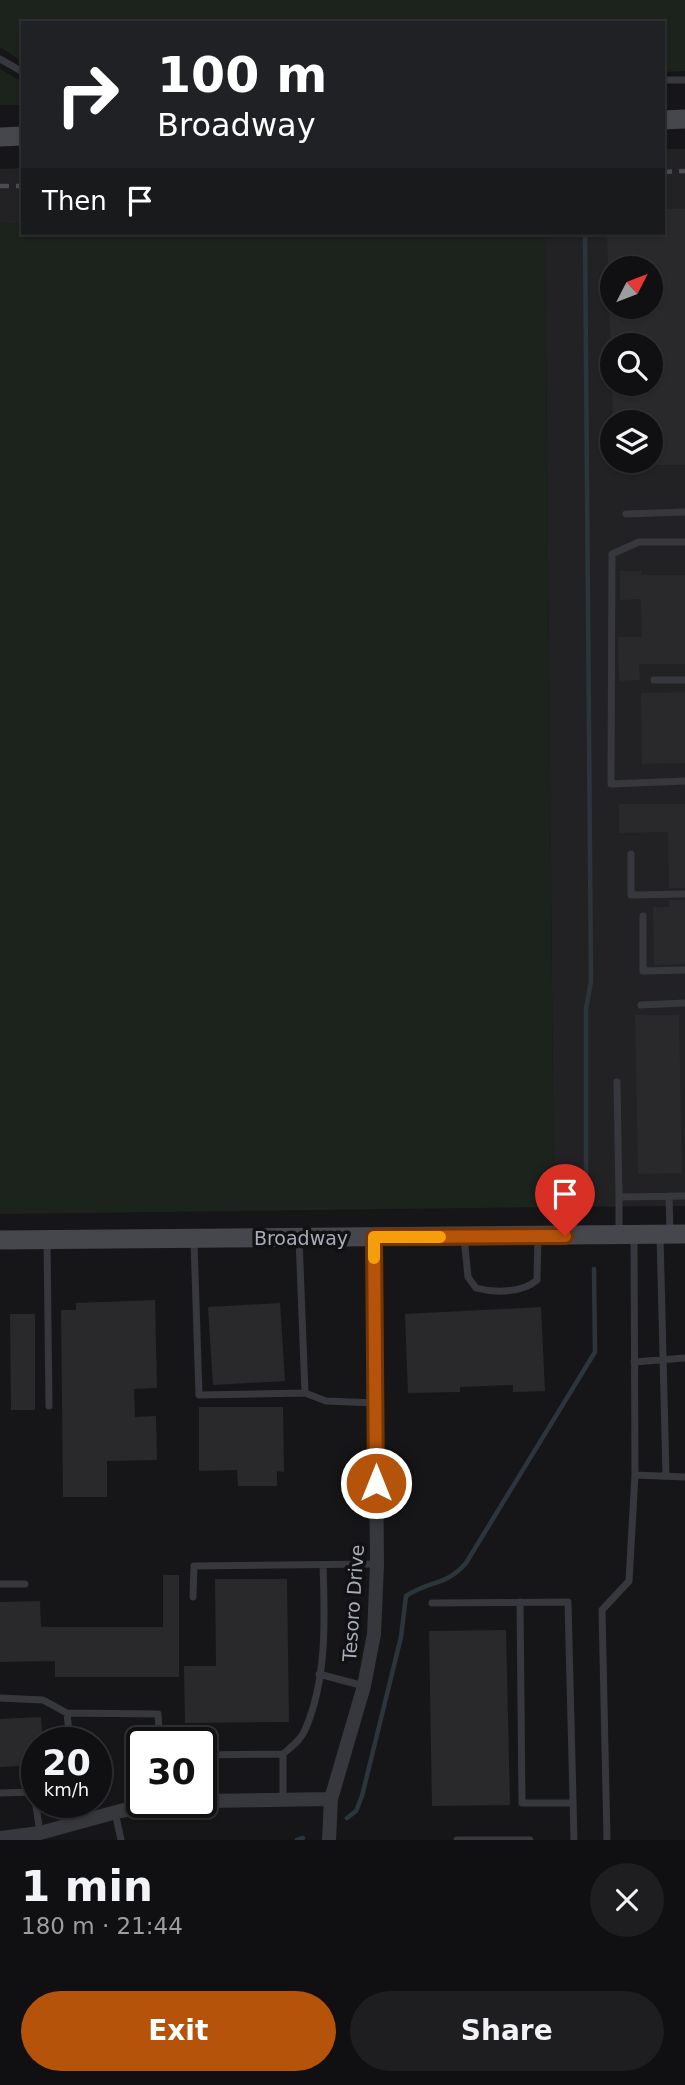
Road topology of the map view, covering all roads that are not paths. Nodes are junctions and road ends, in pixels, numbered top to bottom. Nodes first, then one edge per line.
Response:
1 (0, 58) edge
2 (21, 71) edge
3 (685, 79) edge
4 (665, 80) edge
5 (685, 119) edge
6 (665, 120) edge
7 (21, 136) edge
8 (0, 137) edge
9 (685, 512) edge
10 (626, 514) dead end
11 (685, 542) edge
12 (654, 680) dead end
13 (685, 680) edge
14 (685, 781) edge
15 (631, 854) dead end
16 (685, 894) edge
17 (643, 916) dead end
18 (685, 970) edge
19 (685, 1003) edge
20 (641, 1005) dead end
21 (617, 1082) dead end
22 (669, 1196) junction
23 (685, 1196) edge
24 (619, 1197) junction
25 (627, 1235) junction
26 (672, 1235) edge
27 (464, 1236) junction
28 (538, 1236) junction
29 (374, 1237) junction
30 (194, 1238) junction
31 (299, 1238) junction
32 (0, 1240) edge
33 (47, 1240) junction
34 (685, 1358) edge
35 (663, 1360) junction
36 (634, 1362) junction
37 (305, 1393) junction
38 (376, 1402) junction
39 (49, 1406) dead end
40 (635, 1475) junction
41 (666, 1476) junction
42 (685, 1477) edge
43 (377, 1564) junction
44 (323, 1565) junction
45 (0, 1584) edge
46 (25, 1584) dead end
47 (193, 1597) dead end
48 (520, 1602) junction
49 (432, 1603) dead end
50 (319, 1674) junction
51 (364, 1686) junction
52 (0, 1698) edge
53 (67, 1713) junction
54 (68, 1727) edge
55 (159, 1727) edge
56 (284, 1754) junction
57 (217, 1755) edge
58 (0, 1793) edge
59 (283, 1799) junction
60 (331, 1799) junction
61 (217, 1801) edge
62 (572, 1803) junction
63 (126, 1810) edge
64 (115, 1812) junction
65 (78, 1818) edge
66 (79, 1824) junction
67 (40, 1833) junction
68 (0, 1838) edge
69 (121, 1840) edge
70 (329, 1840) edge
71 (457, 1840) edge
72 (530, 1840) edge
73 (575, 1840) edge
74 (607, 1840) edge

1 - 2 lane
3 - 4 lane
5 - 6 main road
7 - 8 main road
9 - 10 lane
11 - 14 lane
12 - 13 lane
15 - 16 lane
17 - 18 lane
19 - 20 lane
21 - 24 lane
22 - 23 lane
22 - 24 lane
22 - 26 lane
24 - 25 lane
25 - 26 main road, Broadway
25 - 28 main road, Broadway
25 - 36 lane
26 - 35 lane
27 - 28 main road, Broadway
27 - 28 lane
27 - 29 main road, Broadway
29 - 31 main road, Broadway
29 - 38 street, Tesoro Drive
30 - 31 main road, Broadway
30 - 33 main road, Broadway
30 - 37 lane
31 - 37 lane
32 - 33 main road, Broadway
33 - 39 lane
34 - 35 lane
35 - 36 lane
35 - 41 lane
36 - 40 lane
37 - 38 lane
38 - 43 street, Tesoro Drive
40 - 41 lane
40 - 74 lane
41 - 42 lane
43 - 44 lane
43 - 51 street, Tesoro Drive
44 - 47 lane
44 - 50 lane
45 - 46 lane
48 - 49 lane
48 - 62 lane
48 - 62 lane
50 - 51 lane
50 - 56 lane
51 - 60 street, Tesoro Drive
52 - 53 lane
53 - 54 lane
53 - 55 lane
56 - 57 lane
56 - 59 lane
58 - 67 lane
59 - 60 street
59 - 61 street
60 - 70 street, Tesoro Drive
62 - 73 lane
63 - 64 street
64 - 66 street
64 - 69 lane
65 - 66 lane
66 - 67 street
67 - 68 street
71 - 72 lane

